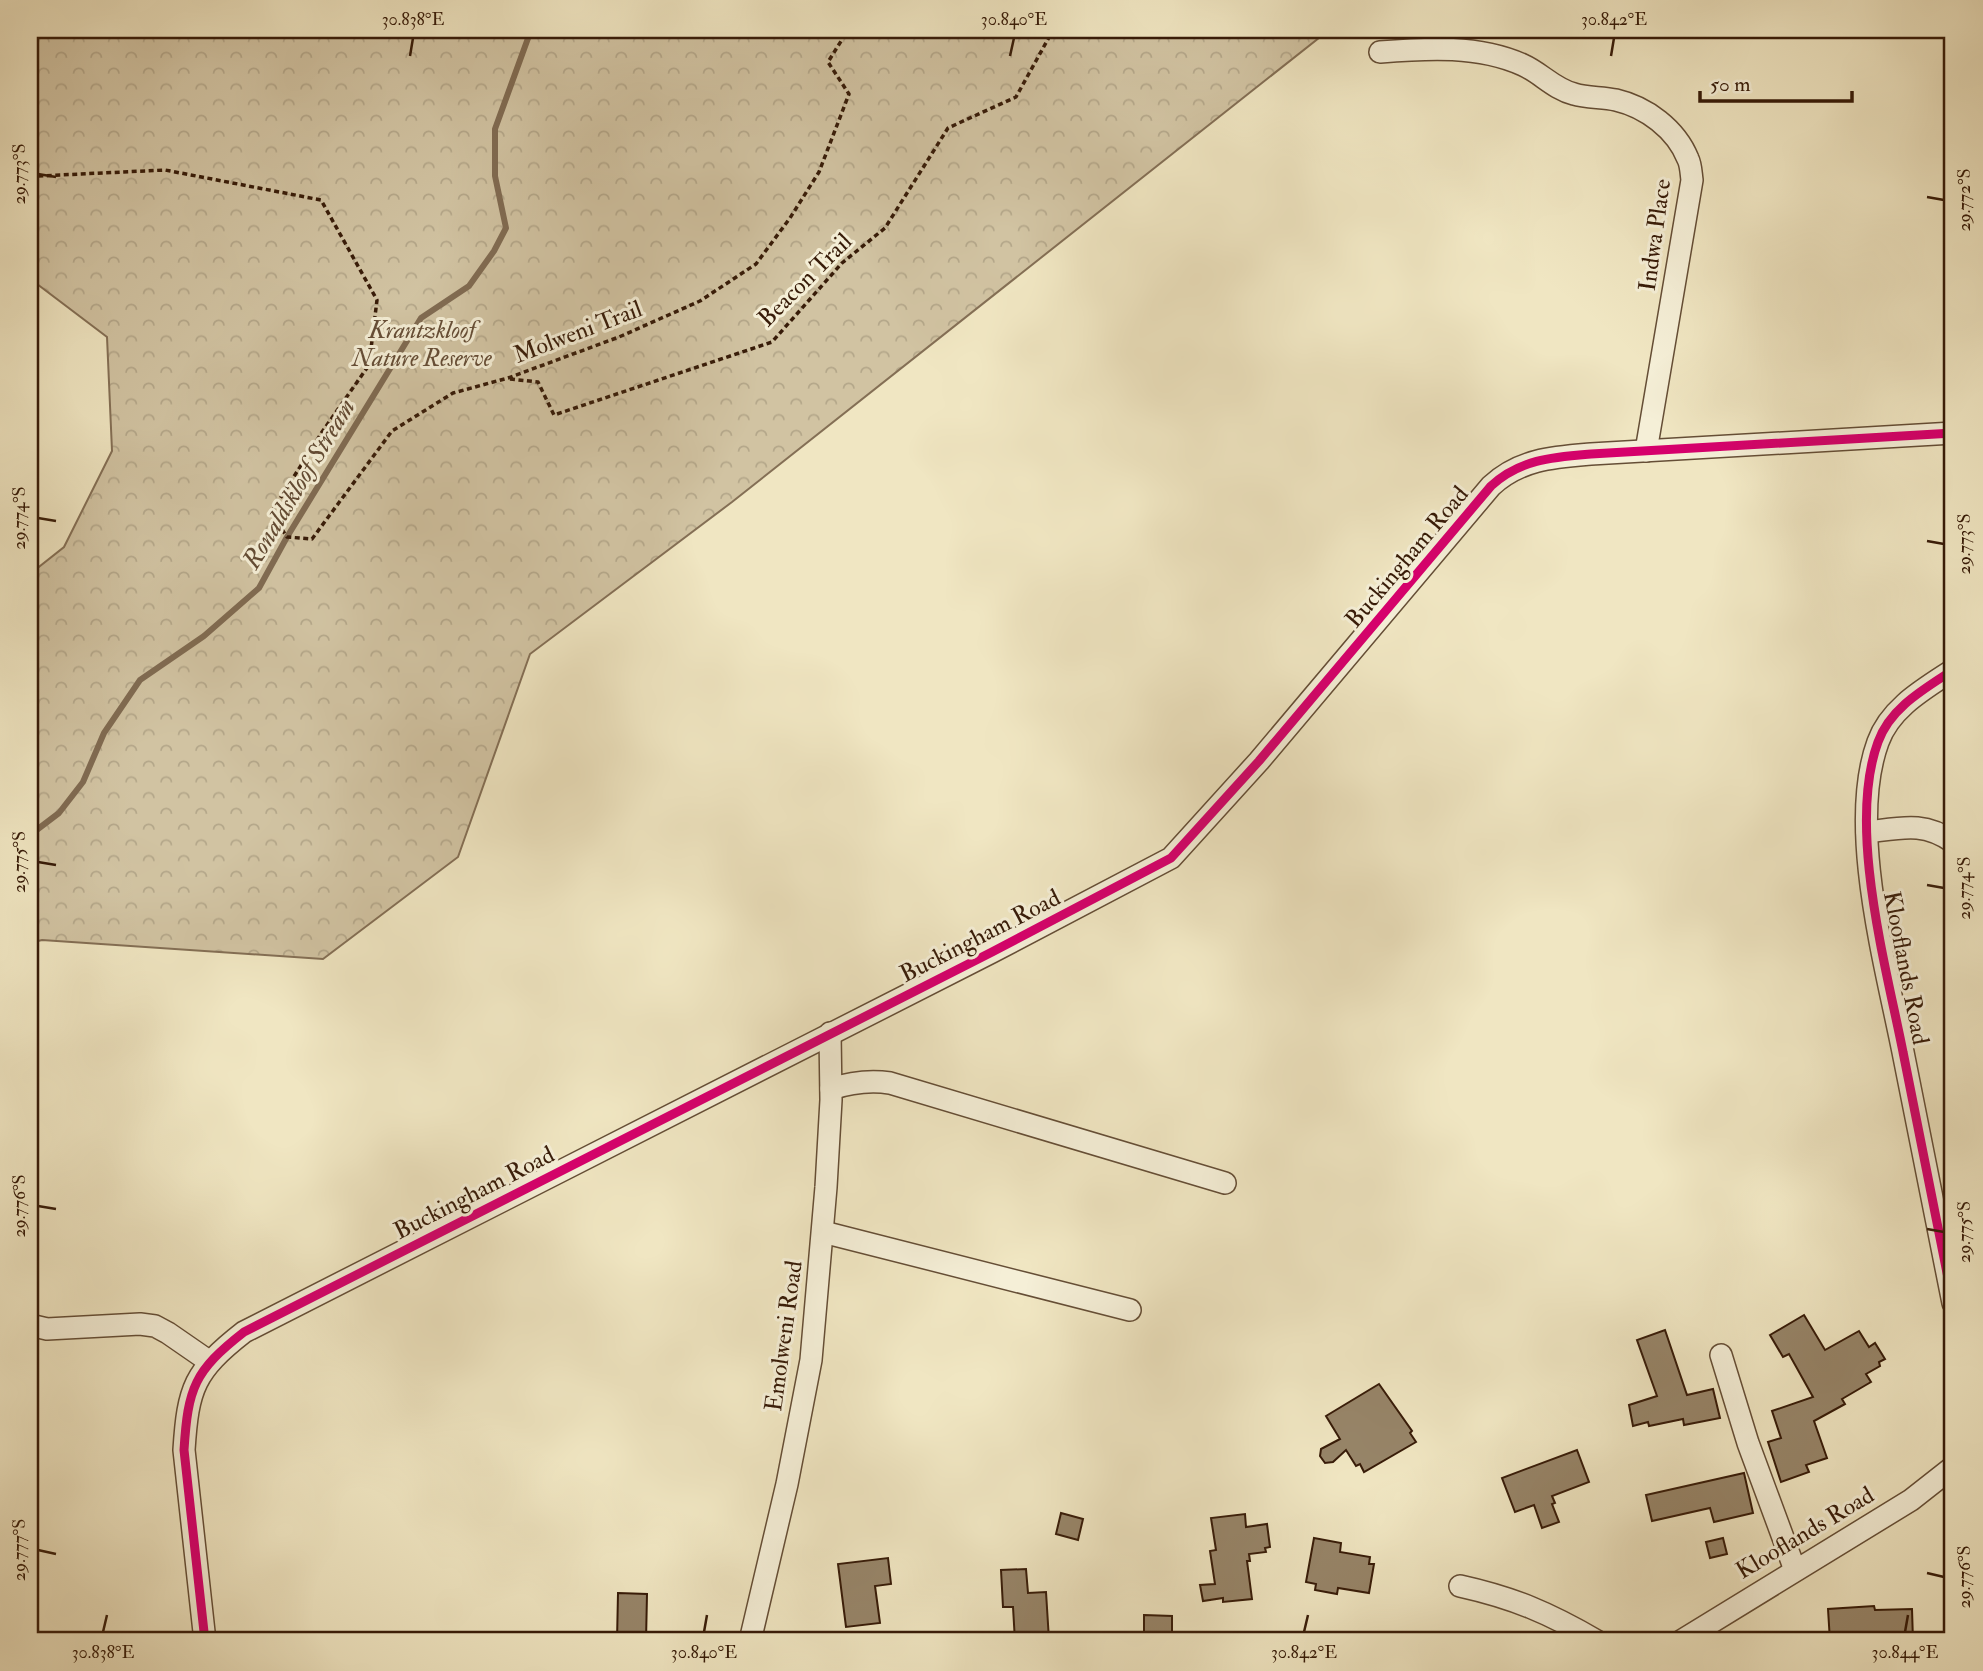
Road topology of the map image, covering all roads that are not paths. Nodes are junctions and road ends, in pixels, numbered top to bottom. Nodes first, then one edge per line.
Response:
1 (1380, 52) dead end
2 (1953, 433) edge
3 (1646, 451) junction
4 (1953, 670) edge
5 (1867, 832) junction
6 (1953, 842) edge
7 (830, 1033) junction
8 (831, 1088) junction
9 (1225, 1183) dead end
10 (823, 1232) junction
11 (1953, 1303) edge
12 (1130, 1310) dead end
13 (30, 1325) edge
14 (1721, 1355) dead end
15 (210, 1362) junction
16 (1953, 1467) edge
17 (1795, 1570) junction
18 (1460, 1586) dead end
19 (205, 1641) edge
20 (750, 1641) edge
21 (1597, 1641) edge
22 (1681, 1641) edge

1 - 3 street, Indwa Place
2 - 3 street, Buckingham Road
3 - 7 street, Buckingham Road
4 - 5 street, Klooflands Road
5 - 6 street
5 - 11 street, Klooflands Road
7 - 8 street, Emolweni Road
7 - 15 street, Buckingham Road
8 - 9 street
8 - 10 street, Emolweni Road
10 - 12 street
10 - 20 street, Emolweni Road
13 - 15 street
14 - 17 street
15 - 19 street, Buckingham Road
16 - 17 street, Klooflands Road
17 - 22 street, Klooflands Road
18 - 21 street

